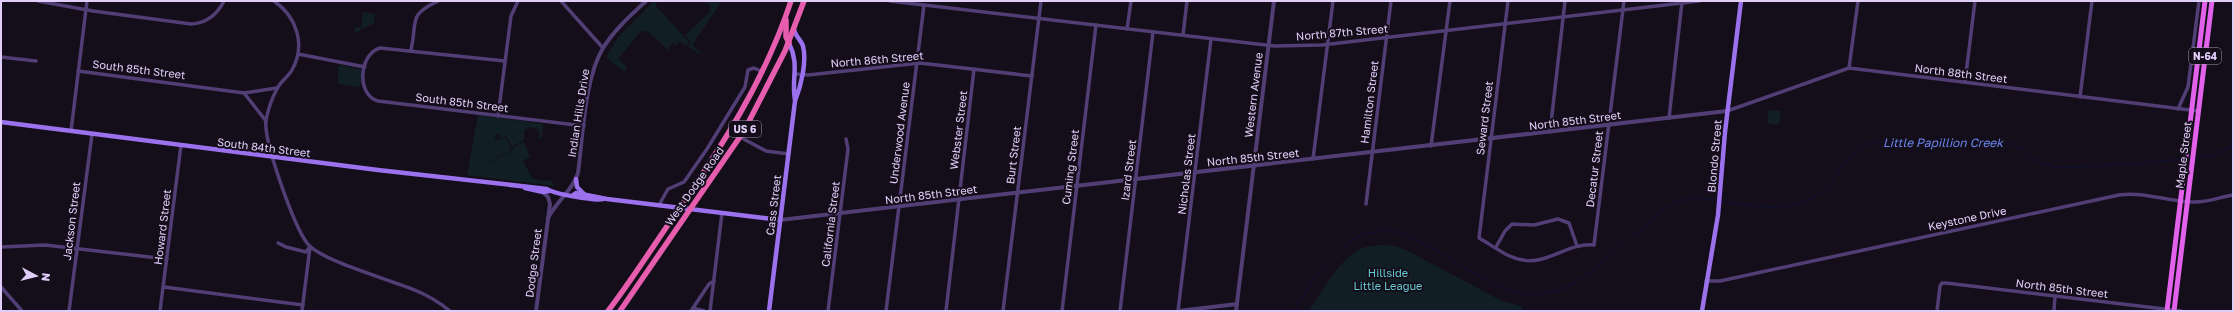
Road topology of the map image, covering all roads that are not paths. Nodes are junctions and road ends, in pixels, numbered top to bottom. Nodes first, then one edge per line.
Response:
1 (38, 1) edge
2 (87, 1) edge
3 (224, 1) edge
4 (274, 1) edge
5 (438, 1) edge
6 (518, 1) edge
7 (561, 1) edge
8 (646, 1) edge
9 (791, 1) edge
10 (804, 1) edge
11 (890, 1) edge
12 (1041, 1) edge
13 (1130, 1) edge
14 (1187, 1) edge
15 (1274, 1) edge
16 (1332, 1) edge
17 (1391, 1) edge
18 (1450, 1) edge
19 (1508, 1) edge
20 (1566, 1) edge
21 (1624, 1) edge
22 (1699, 1) edge
23 (1741, 1) edge
24 (1858, 1) edge
25 (1974, 1) edge
26 (2092, 1) edge
27 (2199, 1) edge
28 (2205, 1) edge
29 (2212, 1) edge
30 (1682, 2) edge
31 (924, 5) junction
32 (86, 10) junction
33 (1623, 10) junction
34 (787, 14) junction
35 (1564, 17) junction
36 (1039, 19) junction
37 (1505, 24) junction
38 (1096, 25) junction
39 (794, 29) junction
40 (1127, 29) junction
41 (1446, 31) junction
42 (1154, 32) junction
43 (1183, 35) junction
44 (1386, 37) junction
45 (1211, 39) junction
46 (789, 43) junction
47 (1327, 44) junction
48 (1269, 45) junction
49 (603, 48) junction
50 (411, 50) junction
51 (298, 54) junction
52 (1, 57) edge
53 (36, 61) dead end
54 (505, 61) junction
55 (917, 63) junction
56 (365, 67) junction
57 (1850, 68) junction
58 (974, 69) junction
59 (78, 71) junction
60 (763, 72) junction
61 (795, 74) junction
62 (802, 75) junction
63 (1032, 76) junction
64 (1965, 82) junction
65 (277, 88) junction
66 (244, 93) junction
67 (2080, 97) junction
68 (796, 100) junction
69 (2178, 108) junction
70 (2191, 110) junction
71 (1728, 111) junction
72 (2198, 111) junction
73 (498, 116) junction
74 (1669, 118) junction
75 (266, 121) junction
76 (1, 122) edge
77 (1609, 125) junction
78 (584, 126) junction
79 (71, 131) junction
80 (1550, 132) junction
81 (92, 134) junction
82 (740, 137) junction
83 (846, 139) dead end
84 (1490, 139) junction
85 (181, 145) junction
86 (1431, 146) junction
87 (1372, 153) junction
88 (789, 154) junction
89 (272, 157) junction
90 (1313, 160) junction
91 (1254, 166) junction
92 (1195, 173) junction
93 (576, 179) junction
94 (1136, 180) junction
95 (1076, 186) junction
96 (526, 188) junction
97 (552, 191) junction
98 (543, 192) junction
99 (564, 193) junction
100 (1017, 193) junction
101 (584, 194) junction
102 (573, 195) junction
103 (2233, 195) edge
104 (603, 198) junction
105 (958, 200) junction
106 (2181, 201) junction
107 (2188, 202) junction
108 (1366, 204) dead end
109 (659, 205) junction
110 (899, 207) junction
111 (680, 208) junction
112 (690, 209) junction
113 (722, 213) junction
114 (840, 214) junction
115 (548, 218) junction
116 (780, 220) junction
117 (278, 243) dead end
118 (1577, 246) junction
119 (1, 247) edge
120 (310, 247) junction
121 (1496, 247) junction
122 (77, 248) junction
123 (167, 259) junction
124 (373, 274) junction
125 (371, 280) dead end
126 (714, 281) junction
127 (1706, 281) junction
128 (164, 287) junction
129 (1, 288) edge
130 (2055, 296) junction
131 (1237, 304) junction
132 (303, 305) junction
133 (692, 309) edge
134 (2167, 310) edge
135 (2174, 310) edge
136 (22, 311) edge
137 (69, 311) edge
138 (160, 311) edge
139 (302, 311) edge
140 (450, 311) edge
141 (536, 311) edge
142 (608, 311) edge
143 (620, 311) edge
144 (704, 311) edge
145 (710, 311) edge
146 (769, 311) edge
147 (828, 311) edge
148 (886, 311) edge
149 (946, 311) edge
150 (1003, 311) edge
151 (1062, 311) edge
152 (1120, 311) edge
153 (1178, 311) edge
154 (1236, 311) edge
155 (1702, 311) edge
156 (1937, 311) edge
157 (2054, 311) edge
158 (2181, 311) edge

1 - 32 street
2 - 32 street
3 - 32 street
4 - 51 street
5 - 50 street
6 - 54 street
7 - 49 street
8 - 49 street, Indian Hills Drive
9 - 34 highway, West Dodge Road / US 6
10 - 39 highway, West Dodge Road / US 6
11 - 31 street, North 87th Street
12 - 36 street, Burt Street
13 - 40 street
14 - 43 street
15 - 48 street, Western Avenue
16 - 47 street
17 - 44 street, Hamilton Street
18 - 41 street
19 - 37 street, Seward Street
20 - 35 street
21 - 33 street, Decatur Street
22 - 30 street, North 87th Street
23 - 71 main road, Blondo Street
24 - 57 street
25 - 64 street
26 - 67 street
27 - 69 street
28 - 70 main road, Maple Street / N-64
29 - 72 main road, Maple Street / N-64
30 - 33 street, North 87th Street
30 - 74 street
31 - 36 street, North 87th Street
31 - 55 street, Underwood Avenue
32 - 59 street
33 - 35 street, North 87th Street
33 - 77 street, Decatur Street
34 - 46 highway
34 - 60 highway, West Dodge Road / US 6
35 - 37 street, North 87th Street
35 - 80 street
36 - 38 street, North 87th Street
36 - 63 street, Burt Street
37 - 41 street, North 87th Street
37 - 84 street, Seward Street
38 - 40 street, North 87th Street
38 - 95 street, Cuming Street
39 - 46 highway, West Dodge Road / US 6
39 - 62 main road, Cass Street
40 - 42 street, North 87th Street
41 - 44 street, North 87th Street
41 - 86 street
42 - 43 street, North 87th Street
42 - 94 street, Izard Street
43 - 45 street, North 87th Street
44 - 47 street, North 87th Street
44 - 87 street, Hamilton Street
45 - 48 street, North 87th Street
45 - 92 street, Nicholas Street
46 - 61 main road, Cass Street
46 - 82 highway, West Dodge Road / US 6
47 - 48 street, North 87th Street
47 - 90 street
48 - 91 street, Western Avenue
49 - 78 street, Indian Hills Drive
50 - 54 street
50 - 56 street
51 - 56 street
51 - 65 street
52 - 53 street
54 - 73 street
55 - 58 street, North 86th Street
55 - 62 street, North 86th Street
55 - 110 street, Underwood Avenue
56 - 73 street, South 85th Street
57 - 64 street, North 88th Street
57 - 71 street, North 88th Street
58 - 63 street, North 86th Street
58 - 105 street, Webster Street
59 - 66 street, South 85th Street
59 - 79 street
60 - 109 street
60 - 111 highway, West Dodge Road / US 6
61 - 62 street, North 86th Street
61 - 68 main road, Cass Street
62 - 68 main road, Cass Street
63 - 100 street, Burt Street
64 - 67 street, North 88th Street
65 - 66 street, South 85th Street
65 - 75 street
66 - 75 street
67 - 69 street, North 88th Street
68 - 88 main road, Cass Street
69 - 70 street, North 88th Street
70 - 72 street, North 88th Street
70 - 106 main road, Maple Street / N-64
71 - 74 street, North 85th Street
71 - 127 main road, Blondo Street
72 - 107 main road, Maple Street / N-64
73 - 78 street, South 85th Street
74 - 77 street, North 85th Street
75 - 89 street
76 - 79 main road, South 84th Street
77 - 80 street, North 85th Street
77 - 118 street, Decatur Street
78 - 93 street, Indian Hills Drive
79 - 81 main road, South 84th Street
80 - 84 street, North 85th Street
81 - 85 main road, South 84th Street
81 - 122 street, Jackson Street
82 - 88 street
82 - 112 highway, West Dodge Road / US 6
83 - 114 street, California Street
84 - 86 street, North 85th Street
84 - 121 street, Seward Street
85 - 89 main road, South 84th Street
85 - 123 street, Howard Street
86 - 87 street, North 85th Street
87 - 90 street, North 85th Street
87 - 108 street, Hamilton Street
88 - 116 main road, Cass Street
89 - 96 main road, South 84th Street
89 - 120 street
90 - 91 street, North 85th Street
91 - 92 street, North 85th Street
91 - 131 street, Western Avenue
92 - 94 street, North 85th Street
92 - 153 street, Nicholas Street
93 - 99 street
93 - 101 main road
94 - 95 street, North 85th Street
94 - 152 street, Izard Street
95 - 100 street, North 85th Street
95 - 151 street, Cuming Street
96 - 97 main road, South 84th Street
96 - 98 main road, South 84th Street
97 - 98 main road, South 84th Street
97 - 99 main road
98 - 115 street, Dodge Street
99 - 102 main road
99 - 115 street, Dodge Street
100 - 105 street, North 85th Street
100 - 150 street, Burt Street
101 - 102 main road
101 - 104 main road
102 - 104 main road
103 - 107 street, Keystone Drive
104 - 109 main road
105 - 110 street, North 85th Street
105 - 149 street, Webster Street
106 - 107 street, Keystone Drive
106 - 127 street, Keystone Drive
106 - 134 main road, Maple Street / N-64
107 - 135 main road, Maple Street / N-64
109 - 111 main road
110 - 114 street, North 85th Street
110 - 148 street, Underwood Avenue
111 - 112 main road
111 - 142 highway, West Dodge Road / US 6
112 - 113 main road
112 - 143 highway, West Dodge Road / US 6
113 - 116 main road
113 - 126 street
114 - 116 street, North 85th Street
114 - 147 street, California Street
115 - 141 street, Dodge Street
116 - 146 main road, Cass Street
117 - 120 street
118 - 121 street
118 - 121 street
119 - 122 street
120 - 124 street
120 - 132 street
122 - 123 street
122 - 137 street, Jackson Street
123 - 128 street, Howard Street
124 - 125 street
124 - 140 street
126 - 133 street
126 - 145 street
127 - 155 main road, Blondo Street
128 - 132 street
128 - 138 street, Howard Street
129 - 136 street
130 - 134 street, North 85th Street
130 - 156 street, North 85th Street
130 - 157 street
131 - 153 street
131 - 154 street, Western Avenue
132 - 139 street
133 - 144 street
134 - 135 street, North 85th Street
135 - 158 street, North 85th Street

